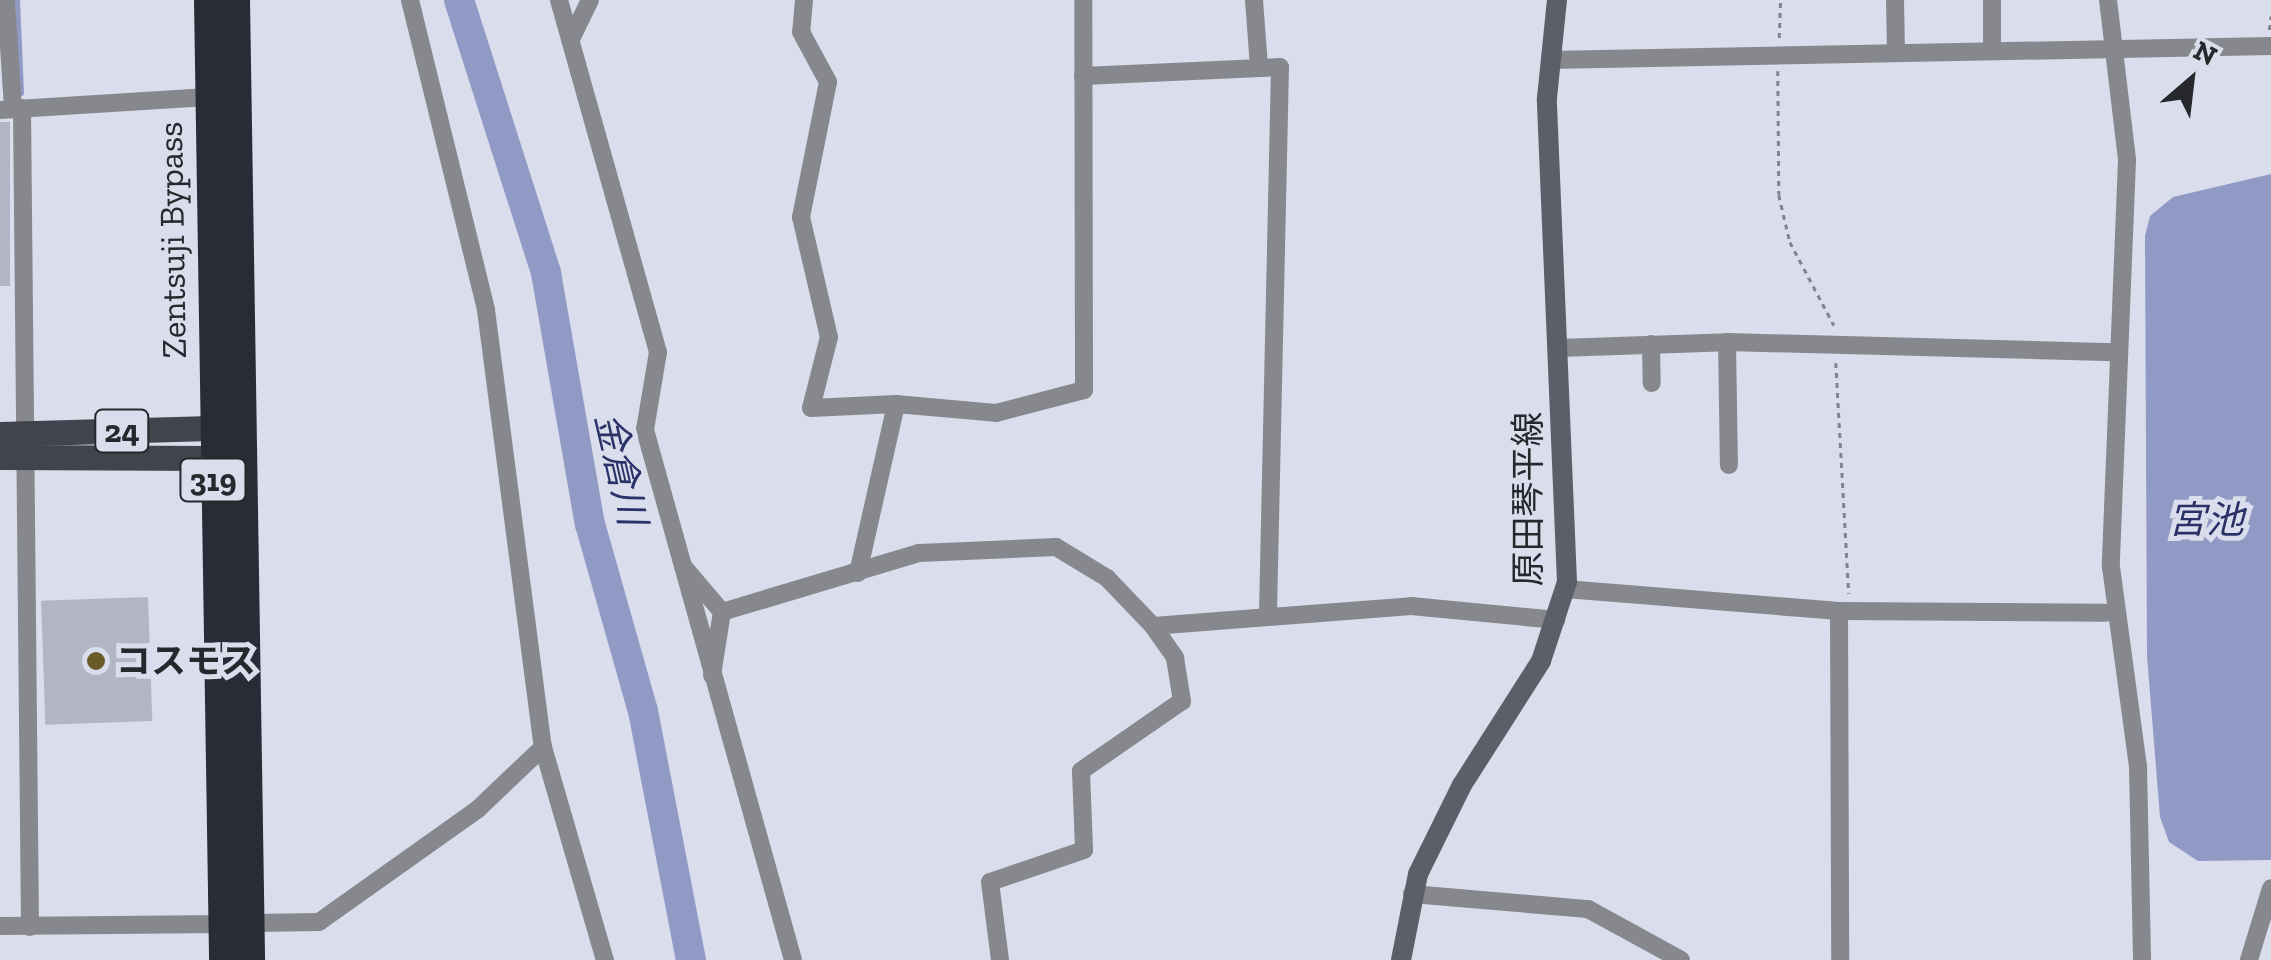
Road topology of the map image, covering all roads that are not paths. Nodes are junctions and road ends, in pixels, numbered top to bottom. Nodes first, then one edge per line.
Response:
1 (6, 0) edge
2 (209, 0) edge
3 (235, 0) edge
4 (410, 0) edge
5 (559, 0) edge
6 (590, 0) edge
7 (804, 0) edge
8 (1083, 0) edge
9 (1254, 0) edge
10 (1557, 0) edge
11 (1895, 0) edge
12 (1992, 0) edge
13 (2108, 0) edge
14 (572, 37) junction
15 (2271, 46) edge
16 (1992, 49) junction
17 (1896, 50) junction
18 (2111, 51) junction
19 (1550, 60) junction
20 (1259, 66) junction
21 (1083, 76) junction
22 (208, 97) junction
23 (12, 109) edge
24 (1727, 342) junction
25 (1651, 344) junction
26 (1559, 348) junction
27 (2114, 352) junction
28 (1652, 383) dead end
29 (896, 404) junction
30 (211, 443) junction
31 (240, 444) junction
32 (12, 446) edge
33 (1730, 465) dead end
34 (680, 562) junction
35 (858, 573) junction
36 (1565, 589) junction
37 (1844, 611) junction
38 (722, 612) junction
39 (1268, 613) junction
40 (2105, 613) dead end
41 (1556, 620) junction
42 (1153, 626) junction
43 (711, 680) junction
44 (544, 747) junction
45 (2271, 888) edge
46 (1412, 894) junction
47 (237, 924) junction
48 (0, 926) edge
49 (30, 927) junction
50 (224, 960) edge
51 (250, 960) edge
52 (604, 960) edge
53 (793, 960) edge
54 (1000, 960) edge
55 (1401, 960) edge
56 (1680, 960) edge
57 (1840, 960) edge
58 (2142, 960) edge
59 (2249, 960) edge

1 - 23 street
2 - 22 highway, Zentsuji Bypass / 319
3 - 31 highway, Zentsuji Bypass / 319
4 - 44 street
5 - 14 street
6 - 14 street
7 - 29 street
8 - 21 street
9 - 20 street
10 - 19 main road, 原田琴平線
11 - 17 street
12 - 16 street
13 - 18 street
14 - 34 street
15 - 18 street
16 - 17 street
16 - 18 street
17 - 19 street
18 - 27 street
19 - 26 main road, 原田琴平線
20 - 21 street
20 - 39 street
21 - 29 street
22 - 23 street
22 - 30 highway, Zentsuji Bypass / 319
23 - 32 street
24 - 25 street
24 - 27 street
24 - 33 street
25 - 26 street
25 - 28 street
26 - 36 main road, 原田琴平線
27 - 58 street
29 - 35 street
30 - 31 main road, 24
30 - 32 main road, 24
30 - 47 highway, Zentsuji Bypass / 319
31 - 47 highway, Zentsuji Bypass / 319
32 - 49 street
34 - 38 street
34 - 43 street
35 - 38 street
35 - 42 street
36 - 37 street
36 - 41 main road, 原田琴平線
37 - 40 street
37 - 57 street
38 - 43 street
39 - 41 street
39 - 42 street
41 - 46 main road, 原田琴平線
42 - 54 street
43 - 53 street
44 - 47 street
44 - 52 street
45 - 59 street
46 - 55 main road, 原田琴平線
46 - 56 street
47 - 49 street
47 - 50 highway, Zentsuji Bypass / 319
47 - 51 highway, Zentsuji Bypass / 319
48 - 49 street

